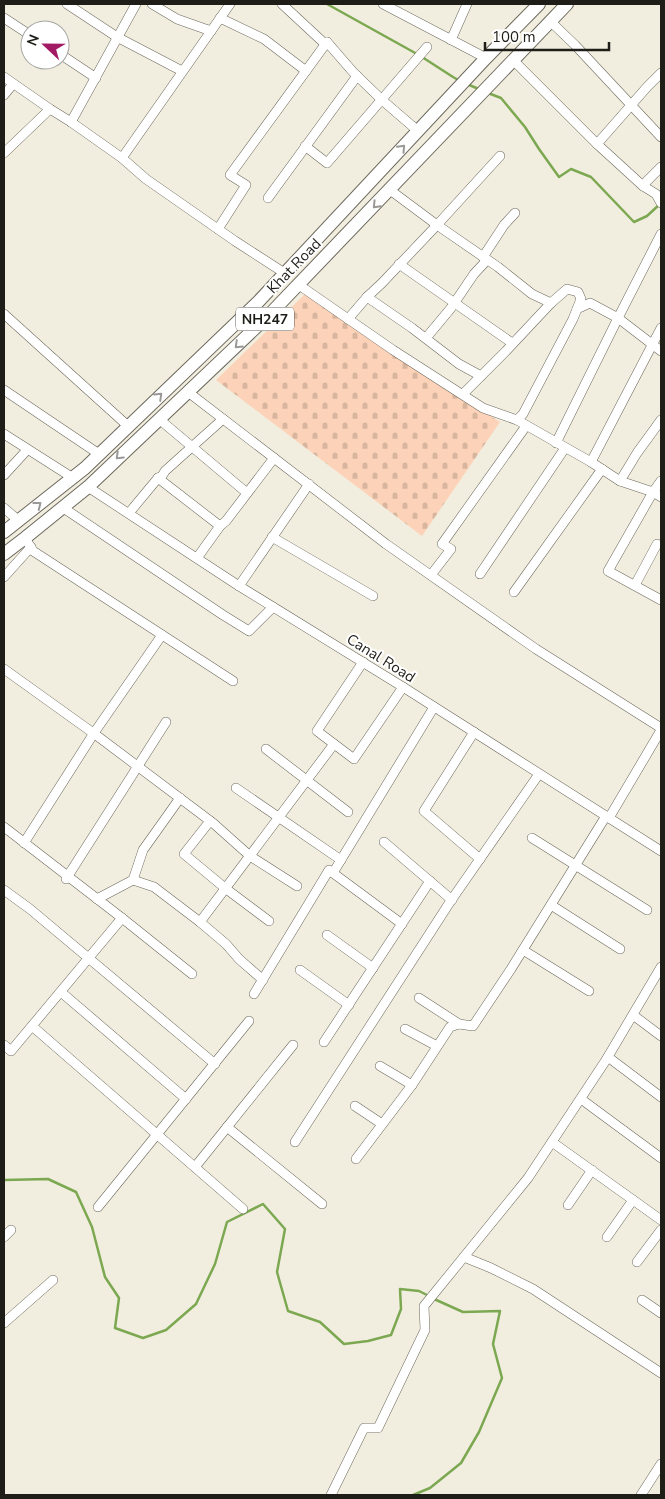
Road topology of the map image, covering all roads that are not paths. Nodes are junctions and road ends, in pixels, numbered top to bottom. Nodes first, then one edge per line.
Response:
1 (66, 4) edge
2 (136, 4) edge
3 (152, 4) edge
4 (230, 4) edge
5 (282, 4) edge
6 (383, 4) edge
7 (467, 4) edge
8 (539, 4) edge
9 (567, 4) edge
10 (4, 18) edge
11 (220, 18) junction
12 (550, 21) junction
13 (20, 28) edge
14 (211, 31) junction
15 (117, 37) junction
16 (452, 40) junction
17 (327, 42) junction
18 (427, 47) dead end
19 (486, 58) junction
20 (513, 60) junction
21 (70, 61) edge
22 (182, 71) junction
23 (306, 71) junction
24 (661, 73) edge
25 (357, 76) junction
26 (4, 78) edge
27 (96, 78) junction
28 (14, 84) junction
29 (4, 95) edge
30 (382, 100) junction
31 (631, 106) junction
32 (50, 109) junction
33 (71, 122) junction
34 (418, 131) junction
35 (661, 137) edge
36 (597, 144) junction
37 (305, 146) junction
38 (4, 153) edge
39 (500, 156) dead end
40 (122, 158) junction
41 (661, 167) edge
42 (643, 186) junction
43 (390, 190) junction
44 (268, 198) dead end
45 (661, 203) edge
46 (516, 213) dead end
47 (437, 225) junction
48 (218, 229) junction
49 (661, 234) edge
50 (485, 258) junction
51 (400, 264) junction
52 (286, 274) junction
53 (299, 285) junction
54 (367, 297) junction
55 (455, 302) junction
56 (551, 303) junction
57 (577, 309) junction
58 (4, 314) edge
59 (618, 318) junction
60 (348, 319) junction
61 (661, 328) edge
62 (426, 338) junction
63 (512, 343) junction
64 (653, 344) junction
65 (661, 351) edge
66 (481, 376) junction
67 (4, 390) edge
68 (188, 392) junction
69 (463, 394) junction
70 (159, 419) junction
71 (223, 419) junction
72 (517, 420) junction
73 (661, 420) edge
74 (128, 426) junction
75 (526, 426) junction
76 (4, 434) edge
77 (556, 443) junction
78 (192, 446) junction
79 (565, 448) junction
80 (27, 450) junction
81 (99, 454) junction
82 (274, 458) junction
83 (591, 462) junction
84 (602, 470) junction
85 (4, 475) edge
86 (73, 478) junction
87 (158, 478) junction
88 (620, 481) junction
89 (661, 481) edge
90 (308, 484) junction
91 (88, 487) junction
92 (247, 493) junction
93 (657, 495) edge
94 (4, 508) edge
95 (62, 508) junction
96 (129, 513) junction
97 (19, 521) junction
98 (220, 526) junction
99 (4, 532) edge
100 (272, 537) junction
101 (660, 542) edge
102 (28, 543) junction
103 (4, 554) edge
104 (197, 558) junction
105 (480, 574) dead end
106 (431, 575) junction
107 (4, 578) edge
108 (634, 585) junction
109 (239, 586) junction
110 (514, 592) dead end
111 (373, 596) dead end
112 (661, 600) edge
113 (273, 607) junction
114 (162, 635) junction
115 (363, 662) junction
116 (4, 669) edge
117 (233, 681) dead end
118 (403, 687) junction
119 (434, 707) junction
120 (166, 722) dead end
121 (661, 729) edge
122 (474, 732) junction
123 (94, 733) junction
124 (334, 744) junction
125 (266, 749) dead end
126 (138, 766) junction
127 (539, 774) junction
128 (307, 781) junction
129 (236, 788) dead end
130 (180, 798) junction
131 (348, 812) dead end
132 (279, 817) junction
133 (608, 817) junction
134 (210, 821) junction
135 (4, 827) edge
136 (532, 838) dead end
137 (24, 842) junction
138 (384, 842) dead end
139 (661, 851) edge
140 (250, 856) junction
141 (480, 859) junction
142 (341, 860) junction
143 (576, 866) junction
144 (333, 873) junction
145 (67, 878) junction
146 (133, 880) junction
147 (430, 881) junction
148 (297, 886) dead end
149 (225, 888) junction
150 (4, 890) edge
151 (97, 899) junction
152 (452, 900) junction
153 (551, 906) junction
154 (646, 910) dead end
155 (122, 918) junction
156 (270, 921) dead end
157 (200, 922) junction
158 (402, 924) junction
159 (327, 935) dead end
160 (620, 949) dead end
161 (523, 950) junction
162 (89, 959) junction
163 (661, 967) edge
164 (373, 968) junction
165 (300, 970) dead end
166 (192, 974) dead end
167 (262, 980) junction
168 (589, 991) dead end
169 (61, 992) junction
170 (254, 994) dead end
171 (419, 998) dead end
172 (348, 1005) junction
173 (633, 1015) junction
174 (249, 1021) dead end
175 (459, 1024) junction
176 (32, 1026) junction
177 (405, 1029) dead end
178 (661, 1036) edge
179 (324, 1042) dead end
180 (4, 1045) edge
181 (293, 1045) dead end
182 (437, 1046) junction
183 (608, 1057) junction
184 (215, 1064) junction
185 (380, 1066) dead end
186 (412, 1085) junction
187 (661, 1097) edge
188 (186, 1099) junction
189 (581, 1099) junction
190 (355, 1106) dead end
191 (382, 1124) junction
192 (227, 1127) junction
193 (157, 1135) junction
194 (295, 1142) dead end
195 (552, 1142) junction
196 (661, 1158) edge
197 (356, 1159) dead end
198 (195, 1167) junction
199 (592, 1170) junction
200 (633, 1200) junction
201 (322, 1204) dead end
202 (568, 1204) dead end
203 (98, 1207) dead end
204 (242, 1209) dead end
205 (661, 1220) edge
206 (11, 1230) dead end
207 (661, 1230) edge
208 (607, 1236) dead end
209 (4, 1237) edge
210 (464, 1257) junction
211 (637, 1262) dead end
212 (52, 1280) dead end
213 (642, 1300) dead end
214 (661, 1313) edge
215 (4, 1323) edge
216 (661, 1372) edge
217 (661, 1464) edge
218 (331, 1495) edge
219 (642, 1495) edge

1 - 15 street
2 - 15 street
3 - 14 street
4 - 11 street
5 - 17 street
6 - 16 street
7 - 16 street
8 - 19 highway, Khat Road / NH247
9 - 12 highway, Khat Road / NH247
10 - 13 street
11 - 14 street
11 - 23 street
12 - 20 highway, Khat Road / NH247
12 - 31 street
14 - 22 street
15 - 22 street
15 - 27 street
16 - 19 street
17 - 23 street
17 - 25 street
18 - 30 street
19 - 34 highway, Khat Road / NH247
20 - 36 street
20 - 43 highway, Khat Road / NH247
21 - 27 street
22 - 40 street
23 - 48 street
24 - 31 street
25 - 30 street
25 - 37 street
26 - 28 street
27 - 33 street
28 - 29 street
28 - 32 street
30 - 34 street
30 - 37 street
31 - 35 street
31 - 36 street
32 - 33 street
32 - 38 street
33 - 40 street
52 -> 34 highway, Khat Road / NH247
36 - 42 street
37 - 44 street
39 - 47 street
40 - 48 street
41 - 42 street
42 - 45 street
43 - 47 street
43 -> 53 highway, Khat Road / NH247
46 - 50 street
47 - 50 street
47 - 51 street
48 - 52 street
49 - 59 street
50 - 55 street
50 - 56 street
51 - 54 street
51 - 55 street
52 - 53 highway
74 -> 52 highway, Khat Road / NH247
53 - 60 street
53 -> 68 highway, Khat Road / NH247
54 - 60 street
54 - 62 street
55 - 62 street
55 - 63 street
56 - 57 street
56 - 63 street
57 - 59 street
57 - 72 street
58 - 74 street
59 - 64 street
59 - 77 street
60 - 69 street
61 - 64 street
62 - 66 street
63 - 66 street
64 - 65 street
64 - 83 street
66 - 69 street
67 - 81 street
68 - 70 highway, Khat Road / NH247
68 - 71 street
69 - 72 street
70 - 78 street
70 -> 91 highway, Khat Road / NH247
71 - 78 street
71 - 82 street
72 - 75 street
73 - 88 street
74 - 81 highway, Khat Road / NH247
75 - 77 street
75 - 106 street
76 - 80 street
77 - 79 street
78 - 87 street
78 - 92 street
79 - 83 street
79 - 105 street
80 - 85 street
80 - 86 street
81 - 86 highway, Khat Road / NH247
82 - 90 street
82 - 92 street
83 - 84 street
84 - 88 street
84 - 110 street
86 - 91 highway
97 -> 86 highway, Khat Road / NH247
87 - 96 street
87 - 98 street
88 - 93 street
89 - 93 street
90 - 100 street
90 - 106 street
91 - 95 highway, Khat Road / NH247
91 - 96 street, Canal Road
92 - 98 street
93 - 108 street
94 - 97 street
95 - 102 highway, Khat Road / NH247
95 - 113 street
96 - 104 street, Canal Road
97 - 99 highway, Khat Road / NH247
98 - 104 street
100 - 109 street
100 - 111 street
101 - 108 street
102 - 103 highway, Khat Road / NH247
102 - 107 street
102 - 114 street
104 - 109 street, Canal Road
106 - 121 street
108 - 112 street
109 - 113 street, Canal Road
113 - 115 street, Canal Road
114 - 117 street
114 - 123 street
115 - 118 street, Canal Road
115 - 124 street
116 - 123 street
118 - 119 street, Canal Road
118 - 124 street
119 - 122 street, Canal Road
119 - 142 street
120 - 126 street
121 - 133 street
122 - 127 street, Canal Road
122 - 141 street
123 - 126 street
123 - 137 street
124 - 128 street
125 - 128 street
126 - 130 street
126 - 145 street
127 - 133 street, Canal Road
127 - 141 street
128 - 131 street
128 - 132 street
129 - 132 street
130 - 134 street
130 - 146 street
132 - 140 street
132 - 142 street
133 - 139 street, Canal Road
133 - 143 street
134 - 140 street
134 - 149 street
135 - 137 street
136 - 143 street
137 - 145 street
138 - 147 street
140 - 148 street
140 - 149 street
141 - 152 street
142 - 144 street
143 - 153 street
143 - 154 street
144 - 158 street
144 - 167 street
145 - 151 street
146 - 151 street
146 - 157 street
147 - 152 street
147 - 158 street
149 - 156 street
149 - 157 street
150 - 162 street
151 - 155 street
152 - 194 street
153 - 160 street
153 - 161 street
155 - 162 street
155 - 166 street
157 - 167 street
158 - 164 street
159 - 164 street
161 - 168 street
161 - 175 street
162 - 169 street
162 - 184 street
163 - 173 street
164 - 172 street
165 - 172 street
167 - 170 street
169 - 176 street
169 - 188 street
171 - 175 street
172 - 179 street
173 - 178 street
173 - 183 street
174 - 184 street
175 - 182 street
176 - 180 street
176 - 193 street
177 - 182 street
181 - 192 street
182 - 186 street
183 - 187 street
183 - 189 street
184 - 188 street
185 - 186 street
186 - 191 street
188 - 193 street
189 - 195 street
189 - 196 street
190 - 191 street
191 - 197 street
192 - 198 street
192 - 201 street
193 - 198 street
193 - 203 street
195 - 199 street
195 - 210 street
198 - 204 street
199 - 200 street
199 - 202 street
200 - 205 street
200 - 208 street
206 - 209 street
207 - 211 street
210 - 216 street
210 - 218 street
212 - 215 street
213 - 214 street
217 - 219 street

